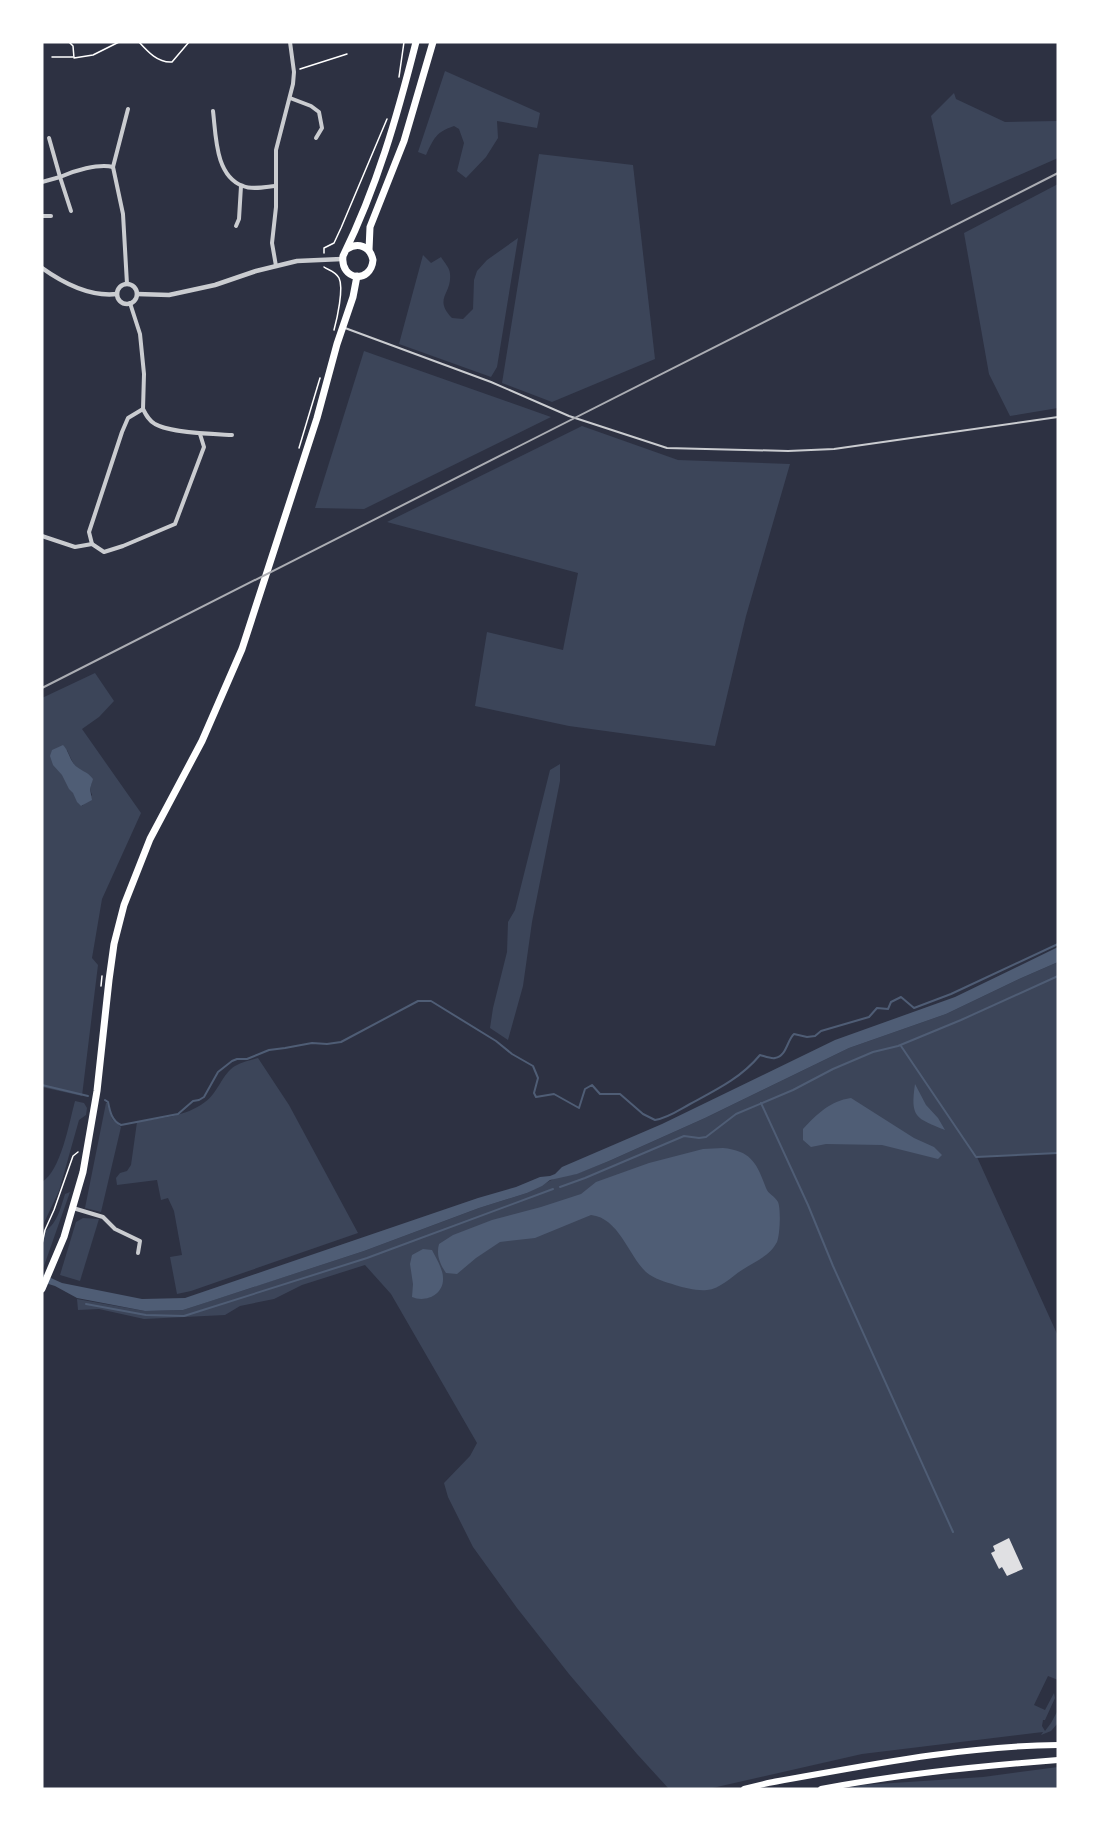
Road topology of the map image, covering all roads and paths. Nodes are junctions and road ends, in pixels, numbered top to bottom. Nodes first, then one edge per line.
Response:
1 (69, 42) edge
2 (119, 42) edge
3 (139, 42) edge
4 (189, 42) edge
5 (290, 42) edge
6 (404, 42) edge
7 (416, 42) edge
8 (433, 42) edge
9 (347, 54) dead end
10 (52, 57) dead end
11 (74, 57) junction
12 (294, 72) junction
13 (399, 79) dead end
14 (290, 98) junction
15 (128, 109) dead end
16 (213, 111) dead end
17 (389, 114) dead end
18 (49, 138) dead end
19 (315, 138) dead end
20 (113, 167) junction
21 (60, 177) junction
22 (42, 182) edge
23 (241, 186) junction
24 (275, 186) junction
25 (71, 212) dead end
26 (42, 216) edge
27 (51, 216) dead end
28 (236, 226) dead end
29 (324, 248) dead end
30 (347, 249) junction
31 (369, 250) junction
32 (342, 259) junction
33 (276, 266) junction
34 (42, 268) edge
35 (324, 268) dead end
36 (357, 276) junction
37 (127, 284) junction
38 (117, 294) junction
39 (137, 294) junction
40 (130, 303) junction
41 (342, 327) junction
42 (332, 337) dead end
43 (321, 376) dead end
44 (143, 409) junction
45 (1058, 417) edge
46 (200, 434) junction
47 (232, 435) dead end
48 (298, 451) dead end
49 (42, 536) edge
50 (92, 544) junction
51 (103, 970) dead end
52 (100, 991) dead end
53 (81, 1152) dead end
54 (73, 1208) junction
55 (42, 1244) edge
56 (138, 1253) dead end
57 (42, 1289) edge
58 (1058, 1745) edge
59 (1058, 1760) edge
60 (744, 1789) edge
61 (821, 1789) edge

1 - 11 path
2 - 11 path
3 - 4 path
5 - 12 street
6 - 13 path
7 - 30 highway
8 - 31 highway
9 - 12 path
10 - 11 path
12 - 14 street
14 - 19 street
14 - 24 street
15 - 20 street
16 - 23 street
17 - 29 path
18 - 21 street
20 - 21 street
20 - 37 street
21 - 22 street
21 - 25 street
23 - 24 street
23 - 28 street
24 - 33 street
26 - 27 street
30 - 31 highway
30 - 32 highway
31 - 36 highway
32 - 33 street
32 - 36 highway
33 - 39 street
34 - 38 street
35 - 42 path
36 - 41 highway
37 - 38 street
37 - 39 street
38 - 40 street
39 - 40 street
40 - 44 street
41 - 45 lane
41 - 54 highway
43 - 48 path
44 - 46 street
44 - 50 street
46 - 47 street
46 - 50 street
49 - 50 street
51 - 52 path
53 - 55 path
54 - 56 street
54 - 57 highway
58 - 60 main road
59 - 61 main road

